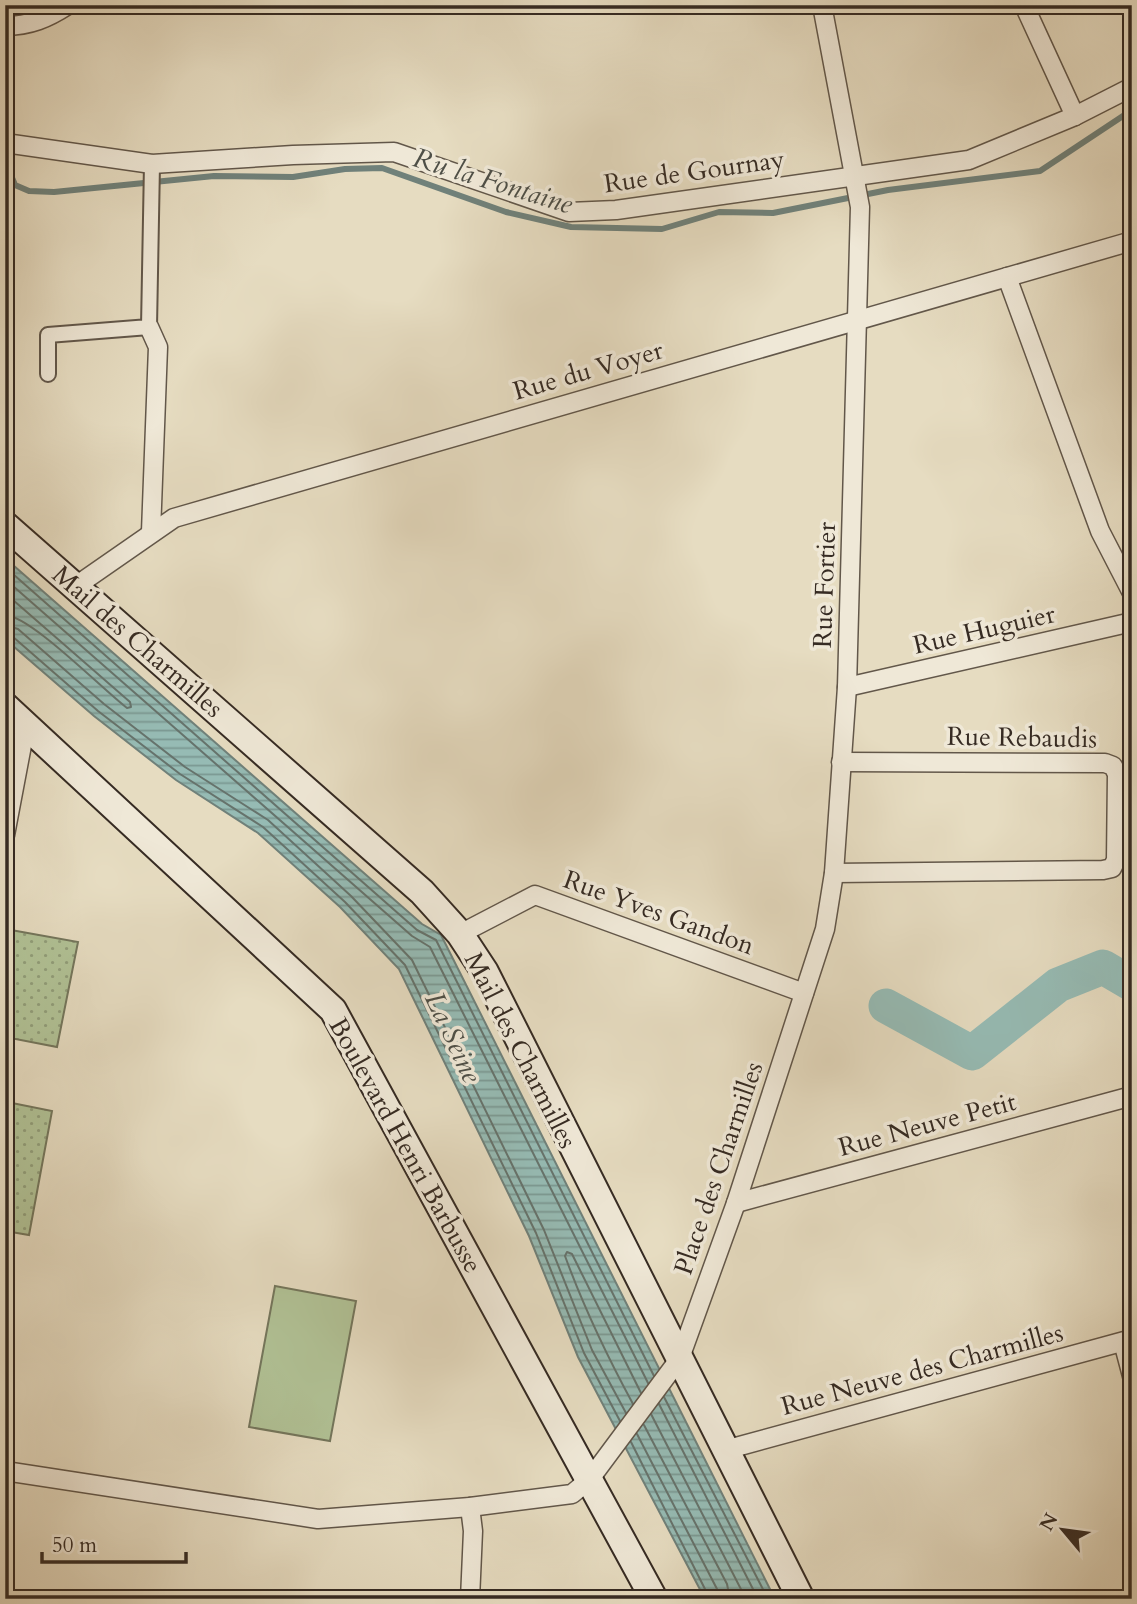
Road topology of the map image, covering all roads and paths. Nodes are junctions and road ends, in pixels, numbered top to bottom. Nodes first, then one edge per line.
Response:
1 (28, 5) edge
2 (68, 5) edge
3 (822, 5) edge
4 (1024, 5) edge
5 (38, 21) junction
6 (5, 26) edge
7 (1132, 87) edge
8 (1075, 116) junction
9 (5, 143) edge
10 (152, 168) junction
11 (856, 181) junction
12 (1132, 241) edge
13 (1007, 277) junction
14 (858, 319) junction
15 (149, 327) junction
16 (48, 374) dead end
17 (5, 526) edge
18 (151, 532) junction
19 (76, 586) junction
20 (1132, 593) edge
21 (1132, 622) edge
22 (847, 687) junction
23 (5, 706) edge
24 (26, 724) junction
25 (841, 762) junction
26 (5, 835) edge
27 (834, 873) junction
28 (460, 934) junction
29 (804, 993) junction
30 (1132, 1096) edge
31 (736, 1203) junction
32 (1127, 1340) edge
33 (680, 1358) junction
34 (1132, 1376) edge
35 (725, 1450) junction
36 (5, 1471) edge
37 (594, 1473) junction
38 (470, 1507) junction
39 (470, 1599) edge
40 (654, 1599) edge
41 (801, 1599) edge

1 - 5 street
2 - 5 street
3 - 11 street, Rue Fortier
4 - 8 street
5 - 6 street
7 - 8 street, Rue de Gournay
8 - 11 street, Rue de Gournay
9 - 10 street, Rue de Gournay
10 - 11 street, Rue de Gournay
10 - 15 street
11 - 14 street, Rue Fortier
12 - 13 street, Rue du Voyer
13 - 14 street, Rue du Voyer
13 - 20 street
14 - 18 street, Rue du Voyer
14 - 22 street, Rue Fortier
15 - 16 street
15 - 18 street
17 - 19 main road, Mail des Charmilles
18 - 19 street, Rue du Voyer
19 - 28 main road, Mail des Charmilles
21 - 22 street, Rue Huguier
22 - 25 street, Rue Fortier
23 - 24 main road, Boulevard Henri Barbusse
24 - 26 street
24 - 37 main road, Boulevard Henri Barbusse
25 - 27 street, Rue Fortier
25 - 27 street, Rue Rebaudis
27 - 29 street, Rue Fortier
28 - 29 street, Rue Yves Gandon
28 - 33 main road, Mail des Charmilles
29 - 31 street, Place des Charmilles
30 - 31 street, Rue Neuve Petit
31 - 33 street, Place des Charmilles
32 - 34 street
32 - 35 street, Rue Neuve des Charmilles
33 - 35 main road, Mail des Charmilles
33 - 37 street, Place des Charmilles
35 - 41 main road, Mail des Charmilles
36 - 38 street
37 - 38 street
37 - 40 main road, Boulevard Henri Barbusse
38 - 39 street

